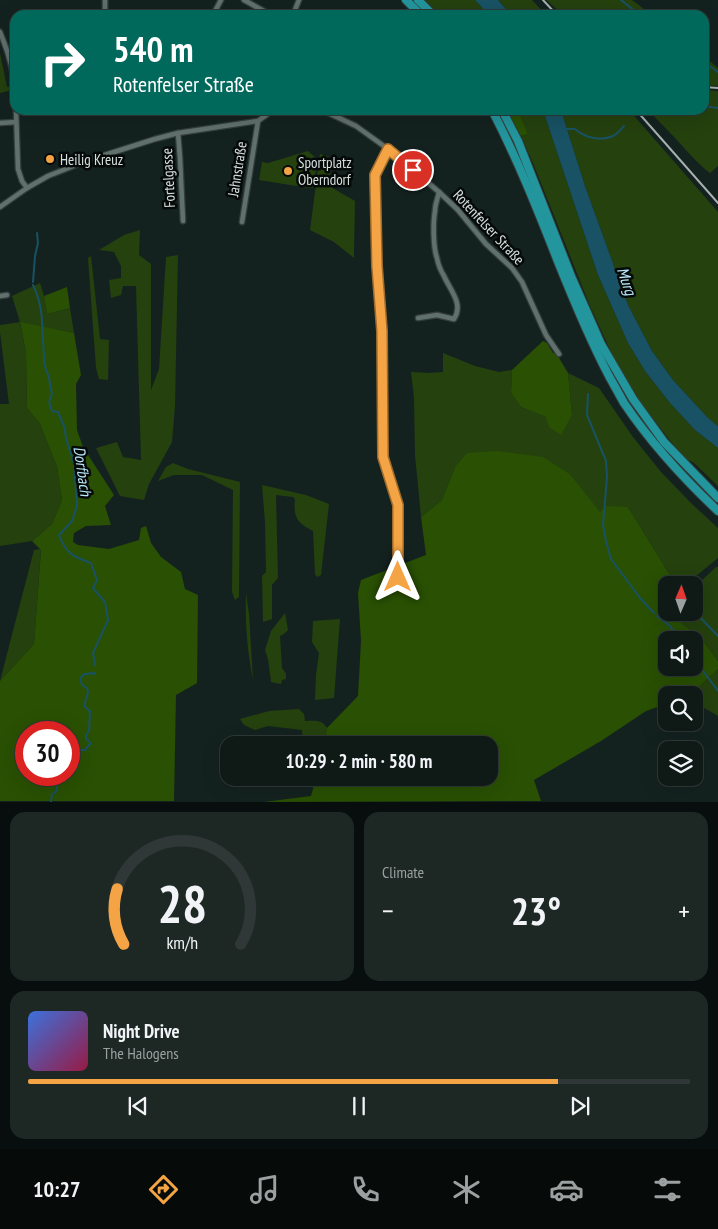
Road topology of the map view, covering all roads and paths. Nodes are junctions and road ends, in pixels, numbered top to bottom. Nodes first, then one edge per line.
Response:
1 (244, 0) edge
2 (406, 0) edge
3 (418, 0) edge
4 (262, 10) edge
5 (416, 10) edge
6 (428, 10) edge
7 (0, 32) edge
8 (10, 57) edge
9 (16, 115) edge
10 (266, 115) edge
11 (333, 115) edge
12 (494, 115) edge
13 (505, 115) edge
14 (258, 121) junction
15 (16, 122) junction
16 (0, 123) edge
17 (178, 133) junction
18 (388, 149) junction
19 (27, 188) junction
20 (439, 192) junction
21 (0, 207) edge
22 (183, 221) dead end
23 (242, 222) dead end
24 (7, 295) dead end
25 (0, 296) edge
26 (418, 318) dead end
27 (559, 354) dead end
28 (718, 498) edge
29 (718, 511) edge
30 (398, 577) dead end

1 - 4 street
2 - 5 highway
3 - 6 highway
7 - 8 street
9 - 15 street
10 - 14 street
11 - 18 street, Rotenfelser Straße
12 - 29 highway
13 - 28 highway
14 - 17 street
14 - 23 street, Jahnstraße
15 - 16 street
15 - 19 street
17 - 19 street
17 - 22 street, Fortelgasse
18 - 20 street, Rotenfelser Straße
18 - 30 street
19 - 21 street
20 - 26 street
20 - 27 street, Rotenfelser Straße
24 - 25 street

